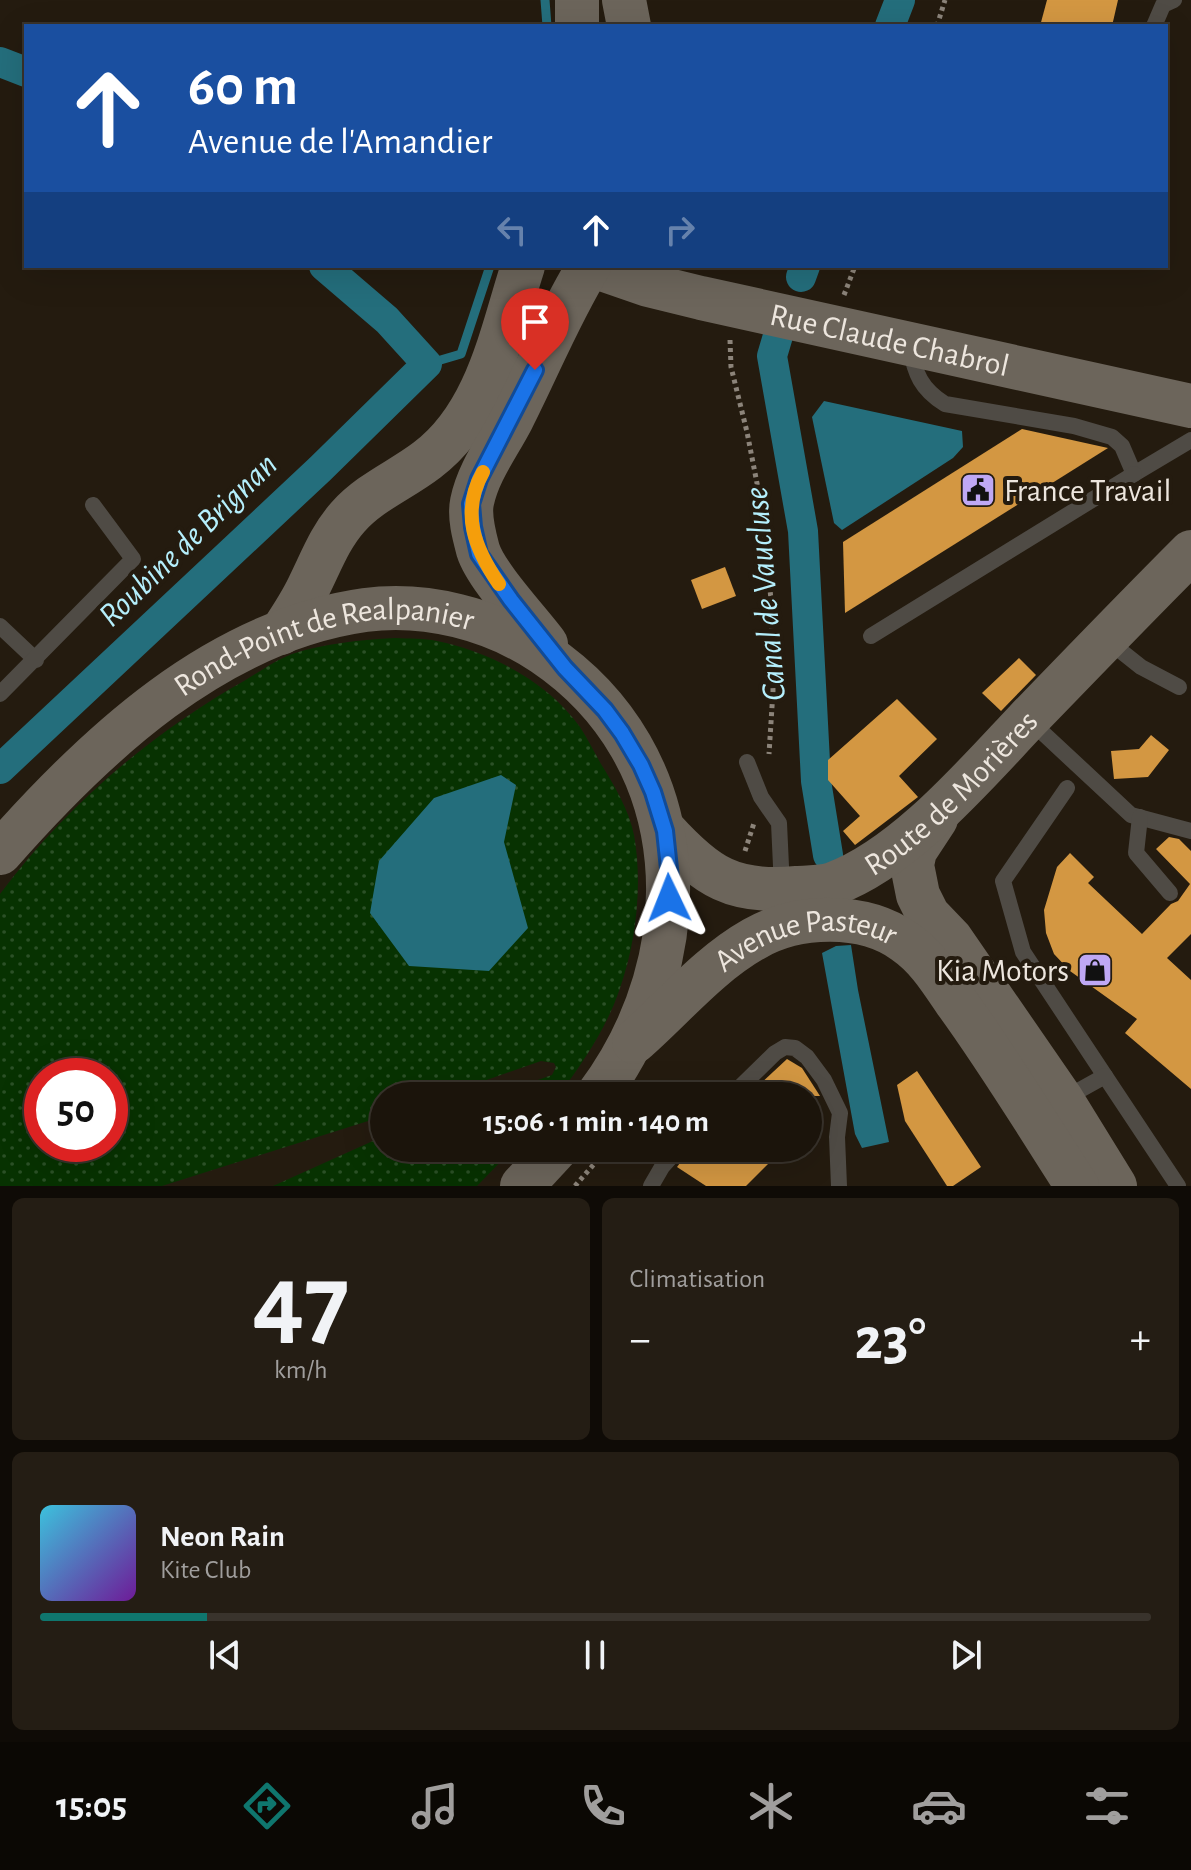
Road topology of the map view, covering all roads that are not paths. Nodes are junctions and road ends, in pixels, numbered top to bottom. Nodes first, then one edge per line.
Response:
1 (577, 0) edge
2 (624, 0) edge
3 (1174, 0) edge
4 (577, 24) edge
5 (629, 24) edge
6 (1155, 24) edge
7 (522, 268) edge
8 (590, 268) edge
9 (597, 268) edge
10 (909, 345) junction
11 (1191, 406) edge
12 (1191, 440) edge
13 (1134, 474) junction
14 (93, 505) dead end
15 (1191, 552) edge
16 (0, 626) edge
17 (281, 633) junction
18 (871, 636) dead end
19 (1106, 639) junction
20 (36, 660) junction
21 (565, 668) junction
22 (1179, 687) dead end
23 (0, 694) edge
24 (1028, 719) junction
25 (747, 762) dead end
26 (1067, 788) dead end
27 (944, 807) junction
28 (1140, 817) junction
29 (665, 831) junction
30 (1191, 831) edge
31 (6, 841) edge
32 (829, 886) junction
33 (782, 889) junction
34 (1170, 893) dead end
35 (928, 915) junction
36 (630, 1045) junction
37 (1105, 1076) junction
38 (606, 1082) edge
39 (745, 1082) edge
40 (1062, 1100) junction
41 (544, 1162) edge
42 (666, 1162) edge
43 (522, 1186) edge
44 (651, 1186) edge
45 (839, 1186) edge
46 (1077, 1186) edge
47 (1115, 1186) edge
48 (1178, 1186) edge

1 - 4 main road
2 - 5 main road
3 - 6 lane
7 - 17 main road
8 - 21 main road
9 - 10 main road, Rue Claude Chabrol
10 - 11 main road, Rue Claude Chabrol
10 - 13 lane
12 - 13 lane
13 - 18 lane
14 - 20 lane
15 - 19 main road, Route de Morières
16 - 20 lane
17 - 21 main road, Rond-Point de Realpanier
17 - 31 main road, Rond-Point de Realpanier
19 - 22 lane
19 - 24 main road, Route de Morières
20 - 23 lane
21 - 29 main road, Rond-Point de Realpanier
24 - 27 main road, Route de Morières
24 - 28 lane
25 - 33 lane
26 - 37 lane
27 - 32 main road, Route de Morières
27 - 35 main road, Avenue Pasteur
28 - 30 lane
28 - 34 lane
29 - 33 main road, Route de Morières
29 - 36 main road, Rond-Point de Realpanier
32 - 33 main road, Route de Morières
32 - 35 main road, Avenue Pasteur
35 - 40 main road, Avenue Pasteur
36 - 38 main road, Rond-Point de Realpanier
36 - 46 main road, Avenue Pasteur
37 - 40 lane
37 - 48 lane
39 - 45 lane
40 - 47 main road, Avenue Pasteur
41 - 43 main road
42 - 44 lane

